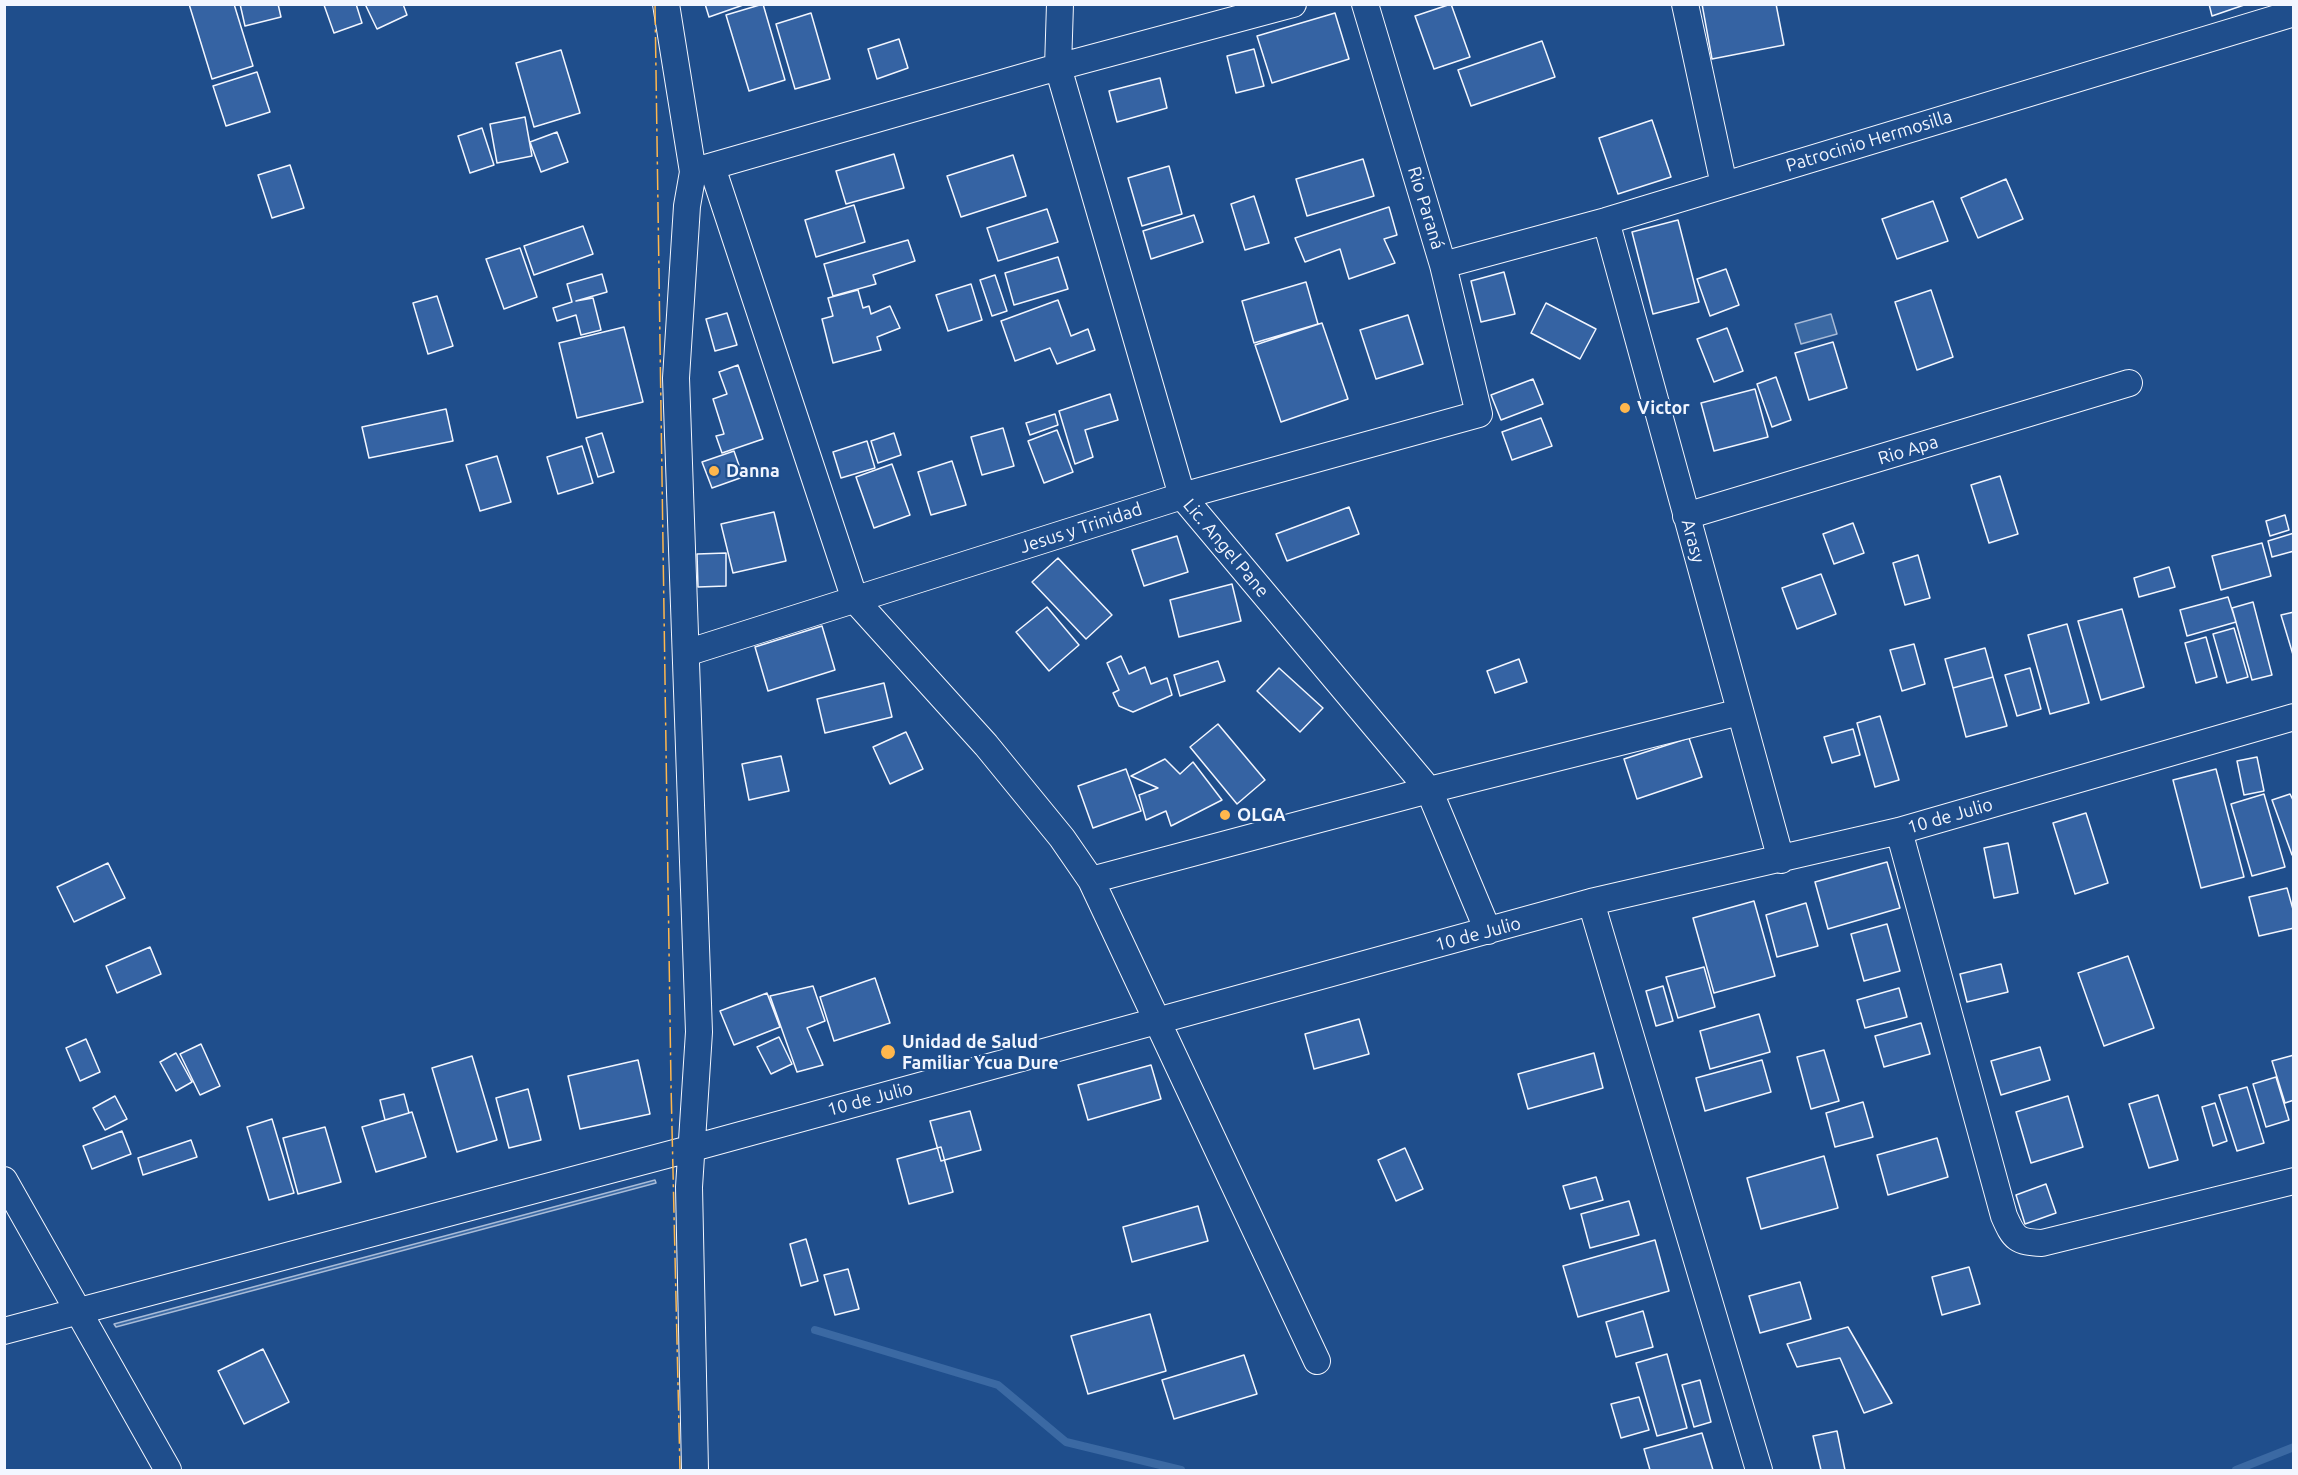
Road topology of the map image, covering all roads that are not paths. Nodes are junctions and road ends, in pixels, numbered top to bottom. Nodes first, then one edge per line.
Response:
1 (666, 4) edge
2 (1060, 4) edge
3 (1293, 4) edge
4 (1365, 4) edge
5 (1685, 4) edge
6 (2294, 13) edge
7 (1058, 67) junction
8 (702, 169) junction
9 (1724, 185) junction
10 (1606, 221) junction
11 (1443, 265) junction
12 (2129, 383) dead end
13 (1479, 414) joint
14 (1182, 496) junction
15 (1686, 516) junction
16 (855, 600) junction
17 (686, 652) junction
18 (1740, 712) junction
19 (2294, 717) edge
20 (1429, 790) junction
21 (1899, 831) junction
22 (1781, 860) junction
23 (1091, 880) junction
24 (1591, 902) junction
25 (1488, 931) junction
26 (1157, 1021) junction
27 (693, 1148) junction
28 (4, 1180) edge
29 (2294, 1181) edge
30 (80, 1311) junction
31 (4, 1331) edge
32 (1317, 1361) dead end
33 (168, 1470) edge
34 (695, 1470) edge
35 (1759, 1470) edge

1 - 8 street
2 - 7 street, Lic. Angel Pane
3 - 7 street
4 - 11 street, Rio Paraná
5 - 9 street
6 - 9 street, Patrocinio Hermosilla
7 - 8 street
7 - 14 street, Lic. Angel Pane
8 - 16 street
8 - 17 street
9 - 10 street, Patrocinio Hermosilla
10 - 11 street, Patrocinio Hermosilla
10 - 15 street, Arasy
11 - 13 street, Rio Paraná
12 - 15 street, Rio Apa
13 - 14 street, Jesus y Trinidad
14 - 16 street, Jesus y Trinidad
14 - 20 street, Lic. Angel Pane
15 - 18 street, Arasy
16 - 17 street, Jesus y Trinidad
16 - 23 street
17 - 27 street
18 - 20 street
18 - 22 street, Arasy
19 - 21 street, 10 de Julio
20 - 23 street
20 - 25 street, Lic. Angel Pane
21 - 22 street, 10 de Julio
21 - 29 street
22 - 24 street, 10 de Julio
23 - 26 street
24 - 25 street, 10 de Julio
24 - 35 street
25 - 26 street, 10 de Julio
26 - 27 street, 10 de Julio
26 - 32 street
27 - 30 street, 10 de Julio
27 - 34 street
28 - 30 street
30 - 31 street, 10 de Julio
30 - 33 street

